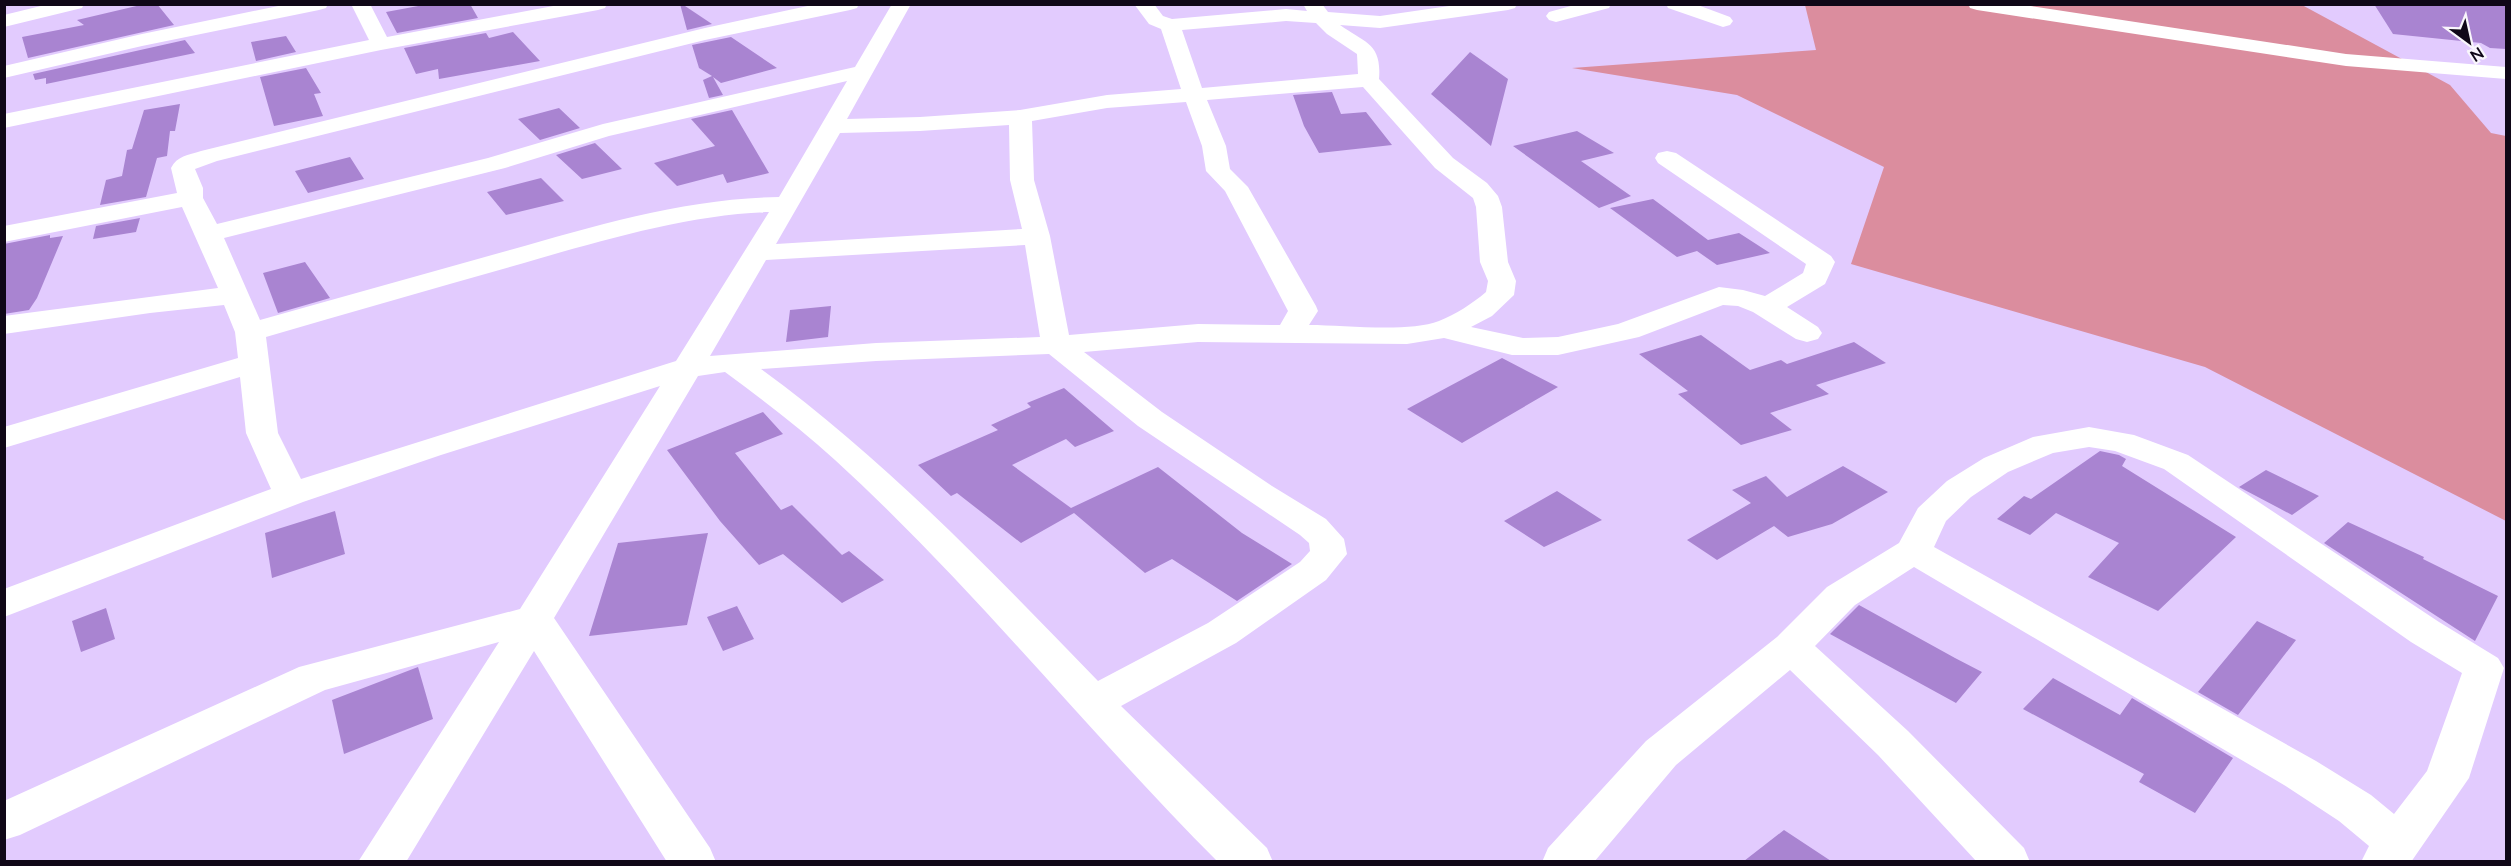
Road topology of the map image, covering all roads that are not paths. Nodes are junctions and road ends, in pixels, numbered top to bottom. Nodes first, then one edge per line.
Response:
1 (75, 4) edge
2 (319, 4) edge
3 (360, 4) edge
4 (598, 4) edge
5 (850, 4) edge
6 (902, 4) edge
7 (1143, 4) edge
8 (1508, 4) edge
9 (1602, 4) edge
10 (1675, 4) edge
11 (1977, 4) edge
12 (1317, 11) edge
13 (1556, 16) dead end
14 (4, 21) edge
15 (1723, 21) dead end
16 (1170, 25) junction
17 (381, 44) junction
18 (864, 71) junction
19 (4, 72) edge
20 (2506, 74) edge
21 (1368, 80) junction
22 (1194, 95) junction
23 (1020, 117) junction
24 (4, 121) edge
25 (834, 126) junction
26 (1667, 158) dead end
27 (190, 198) junction
28 (787, 204) junction
29 (4, 234) edge
30 (208, 234) junction
31 (1037, 236) junction
32 (755, 253) junction
33 (234, 295) junction
34 (1765, 308) junction
35 (4, 325) edge
36 (1444, 329) junction
37 (250, 332) junction
38 (1807, 333) dead end
39 (1289, 334) junction
40 (1056, 345) junction
41 (731, 362) junction
42 (252, 364) junction
43 (686, 368) junction
44 (4, 438) edge
45 (291, 494) junction
46 (1914, 551) junction
47 (4, 604) edge
48 (534, 619) junction
49 (1791, 647) junction
50 (2495, 674) edge
51 (1092, 703) junction
52 (4, 822) edge
53 (2392, 853) edge
54 (381, 861) edge
55 (693, 861) edge
56 (1250, 861) edge
57 (1565, 861) edge
58 (2007, 861) edge

1 - 14 street
2 - 19 street
3 - 17 street
4 - 17 street
5 - 27 street
6 - 18 street
7 - 16 street
8 - 12 street
9 - 13 street
10 - 15 street
11 - 20 street
12 - 16 street
12 - 21 street
16 - 22 street
17 - 24 street
18 - 25 street
18 - 30 street
21 - 22 street
21 - 36 street
22 - 23 street
22 - 39 street
23 - 25 street
23 - 31 street
25 - 28 street
26 - 34 street
27 - 29 street
27 - 30 street
28 - 32 street
28 - 37 street
30 - 33 street
31 - 32 street
31 - 40 street
32 - 43 street
33 - 35 street
33 - 37 street
34 - 36 street
34 - 38 street
36 - 39 street
37 - 42 street
39 - 40 street
40 - 41 street
40 - 51 street
41 - 43 street
41 - 51 street
42 - 44 street
42 - 45 street
43 - 45 street
43 - 48 street
45 - 47 street
46 - 49 street
46 - 50 street
46 - 53 street
48 - 52 street
48 - 54 street
48 - 55 street
49 - 57 street
49 - 58 street
50 - 53 street
51 - 56 street

